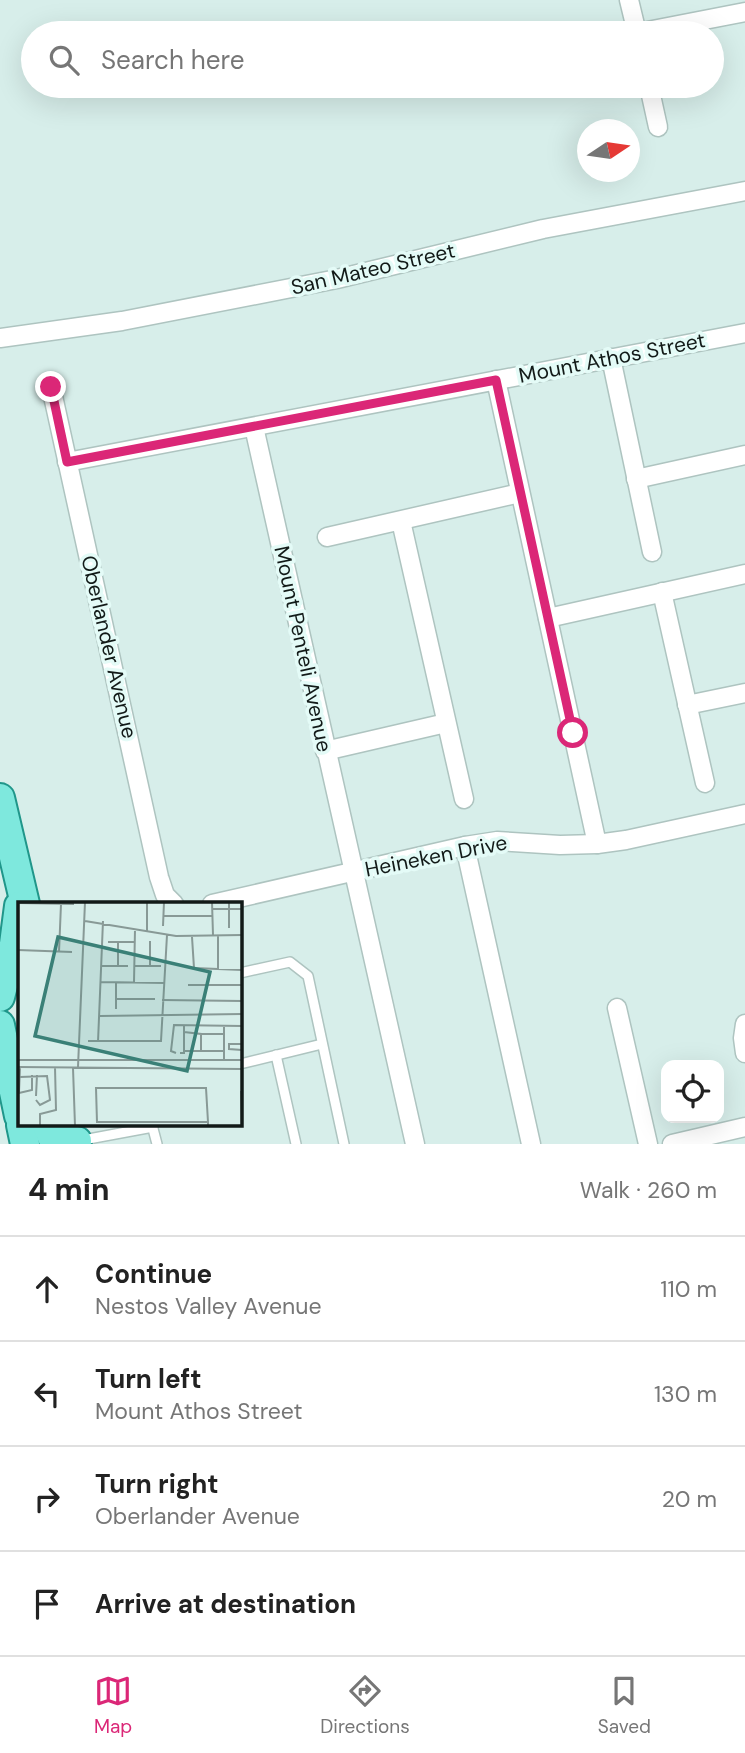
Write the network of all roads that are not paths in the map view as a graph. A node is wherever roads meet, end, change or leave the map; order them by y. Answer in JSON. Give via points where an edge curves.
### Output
{"nodes":[{"id":1,"x":629,"y":0,"type":"edge"},
{"id":2,"x":745,"y":12,"type":"edge"},
{"id":3,"x":634,"y":21,"type":"edge"},
{"id":4,"x":699,"y":21,"type":"edge"},
{"id":5,"x":652,"y":98,"type":"edge"},
{"id":6,"x":658,"y":127,"type":"dead end"},
{"id":7,"x":745,"y":191,"type":"edge"},
{"id":8,"x":745,"y":333,"type":"edge"},
{"id":9,"x":0,"y":338,"type":"edge"},
{"id":10,"x":611,"y":358,"type":"junction"},
{"id":11,"x":496,"y":380,"type":"junction"},
{"id":12,"x":51,"y":387,"type":"dead end"},
{"id":13,"x":254,"y":427,"type":"junction"},
{"id":14,"x":745,"y":455,"type":"edge"},
{"id":15,"x":67,"y":462,"type":"junction"},
{"id":16,"x":636,"y":479,"type":"junction"},
{"id":17,"x":520,"y":493,"type":"junction"},
{"id":18,"x":401,"y":521,"type":"junction"},
{"id":19,"x":327,"y":537,"type":"dead end"},
{"id":20,"x":652,"y":552,"type":"dead end"},
{"id":21,"x":745,"y":574,"type":"edge"},
{"id":22,"x":662,"y":593,"type":"junction"},
{"id":23,"x":548,"y":618,"type":"junction"},
{"id":24,"x":745,"y":693,"type":"edge"},
{"id":25,"x":687,"y":705,"type":"junction"},
{"id":26,"x":446,"y":723,"type":"junction"},
{"id":27,"x":325,"y":751,"type":"junction"},
{"id":28,"x":705,"y":783,"type":"dead end"},
{"id":29,"x":0,"y":798,"type":"edge"},
{"id":30,"x":464,"y":799,"type":"dead end"},
{"id":31,"x":745,"y":814,"type":"edge"},
{"id":32,"x":597,"y":844,"type":"junction"},
{"id":33,"x":465,"y":846,"type":"junction"},
{"id":34,"x":354,"y":872,"type":"junction"},
{"id":35,"x":21,"y":900,"type":"edge"},
{"id":36,"x":172,"y":902,"type":"edge"},
{"id":37,"x":221,"y":902,"type":"edge"},
{"id":38,"x":18,"y":919,"type":"edge"},
{"id":39,"x":242,"y":973,"type":"edge"},
{"id":40,"x":0,"y":997,"type":"edge"},
{"id":41,"x":617,"y":1008,"type":"dead end"},
{"id":42,"x":0,"y":1011,"type":"edge"},
{"id":43,"x":18,"y":1020,"type":"edge"},
{"id":44,"x":745,"y":1024,"type":"edge"},
{"id":45,"x":0,"y":1025,"type":"edge"},
{"id":46,"x":322,"y":1044,"type":"junction"},
{"id":47,"x":745,"y":1053,"type":"edge"},
{"id":48,"x":276,"y":1055,"type":"junction"},
{"id":49,"x":242,"y":1064,"type":"edge"},
{"id":50,"x":18,"y":1111,"type":"edge"},
{"id":51,"x":21,"y":1126,"type":"edge"},
{"id":52,"x":47,"y":1126,"type":"edge"},
{"id":53,"x":152,"y":1126,"type":"edge"},
{"id":54,"x":745,"y":1127,"type":"edge"},
{"id":55,"x":76,"y":1137,"type":"edge"},
{"id":56,"x":25,"y":1144,"type":"edge"},
{"id":57,"x":156,"y":1144,"type":"edge"},
{"id":58,"x":296,"y":1144,"type":"edge"},
{"id":59,"x":344,"y":1144,"type":"edge"},
{"id":60,"x":415,"y":1144,"type":"edge"},
{"id":61,"x":531,"y":1144,"type":"edge"},
{"id":62,"x":648,"y":1144,"type":"edge"},
{"id":63,"x":673,"y":1144,"type":"edge"}],
"edges":[{"from":1,"to":3,"type":"street"},
{"from":2,"to":4,"type":"street"},
{"from":5,"to":6,"type":"street"},
{"from":7,"to":9,"type":"street","name":"San Mateo Street","via":[[543,229],[257,295]]},
{"from":8,"to":10,"type":"street","name":"Mount Athos Street"},
{"from":10,"to":11,"type":"street","name":"Mount Athos Street"},
{"from":10,"to":16,"type":"street"},
{"from":11,"to":13,"type":"street","name":"Mount Athos Street"},
{"from":11,"to":17,"type":"street"},
{"from":12,"to":15,"type":"street","name":"Oberlander Avenue"},
{"from":13,"to":15,"type":"street","name":"Mount Athos Street"},
{"from":13,"to":27,"type":"street","name":"Mount Penteli Avenue"},
{"from":14,"to":16,"type":"street"},
{"from":15,"to":36,"type":"street","name":"Oberlander Avenue","via":[[159,877]]},
{"from":16,"to":20,"type":"street"},
{"from":17,"to":18,"type":"street"},
{"from":17,"to":23,"type":"street"},
{"from":18,"to":19,"type":"street"},
{"from":18,"to":26,"type":"street"},
{"from":21,"to":22,"type":"street"},
{"from":22,"to":23,"type":"street"},
{"from":22,"to":25,"type":"street"},
{"from":23,"to":32,"type":"street"},
{"from":24,"to":25,"type":"street"},
{"from":25,"to":28,"type":"street"},
{"from":26,"to":27,"type":"street"},
{"from":26,"to":30,"type":"street"},
{"from":27,"to":34,"type":"street","name":"Mount Penteli Avenue"},
{"from":29,"to":35,"type":"main road"},
{"from":31,"to":32,"type":"street","name":"Heineken Drive"},
{"from":32,"to":33,"type":"street","name":"Heineken Drive","via":[[497,841]]},
{"from":33,"to":34,"type":"street","name":"Heineken Drive"},
{"from":33,"to":61,"type":"street"},
{"from":34,"to":37,"type":"street","name":"Heineken Drive"},
{"from":34,"to":60,"type":"street","name":"Mount Penteli Avenue"},
{"from":38,"to":40,"type":"main road"},
{"from":39,"to":46,"type":"lane","via":[[290,962],[308,976]]},
{"from":41,"to":62,"type":"street"},
{"from":42,"to":43,"type":"main road"},
{"from":44,"to":47,"type":"street"},
{"from":45,"to":50,"type":"main road"},
{"from":46,"to":48,"type":"lane"},
{"from":46,"to":59,"type":"lane"},
{"from":48,"to":49,"type":"lane"},
{"from":48,"to":58,"type":"lane"},
{"from":51,"to":56,"type":"main road"},
{"from":52,"to":55,"type":"main road","via":[[52,1136]]},
{"from":53,"to":55,"type":"lane"},
{"from":53,"to":57,"type":"lane"},
{"from":54,"to":63,"type":"street"}]}
